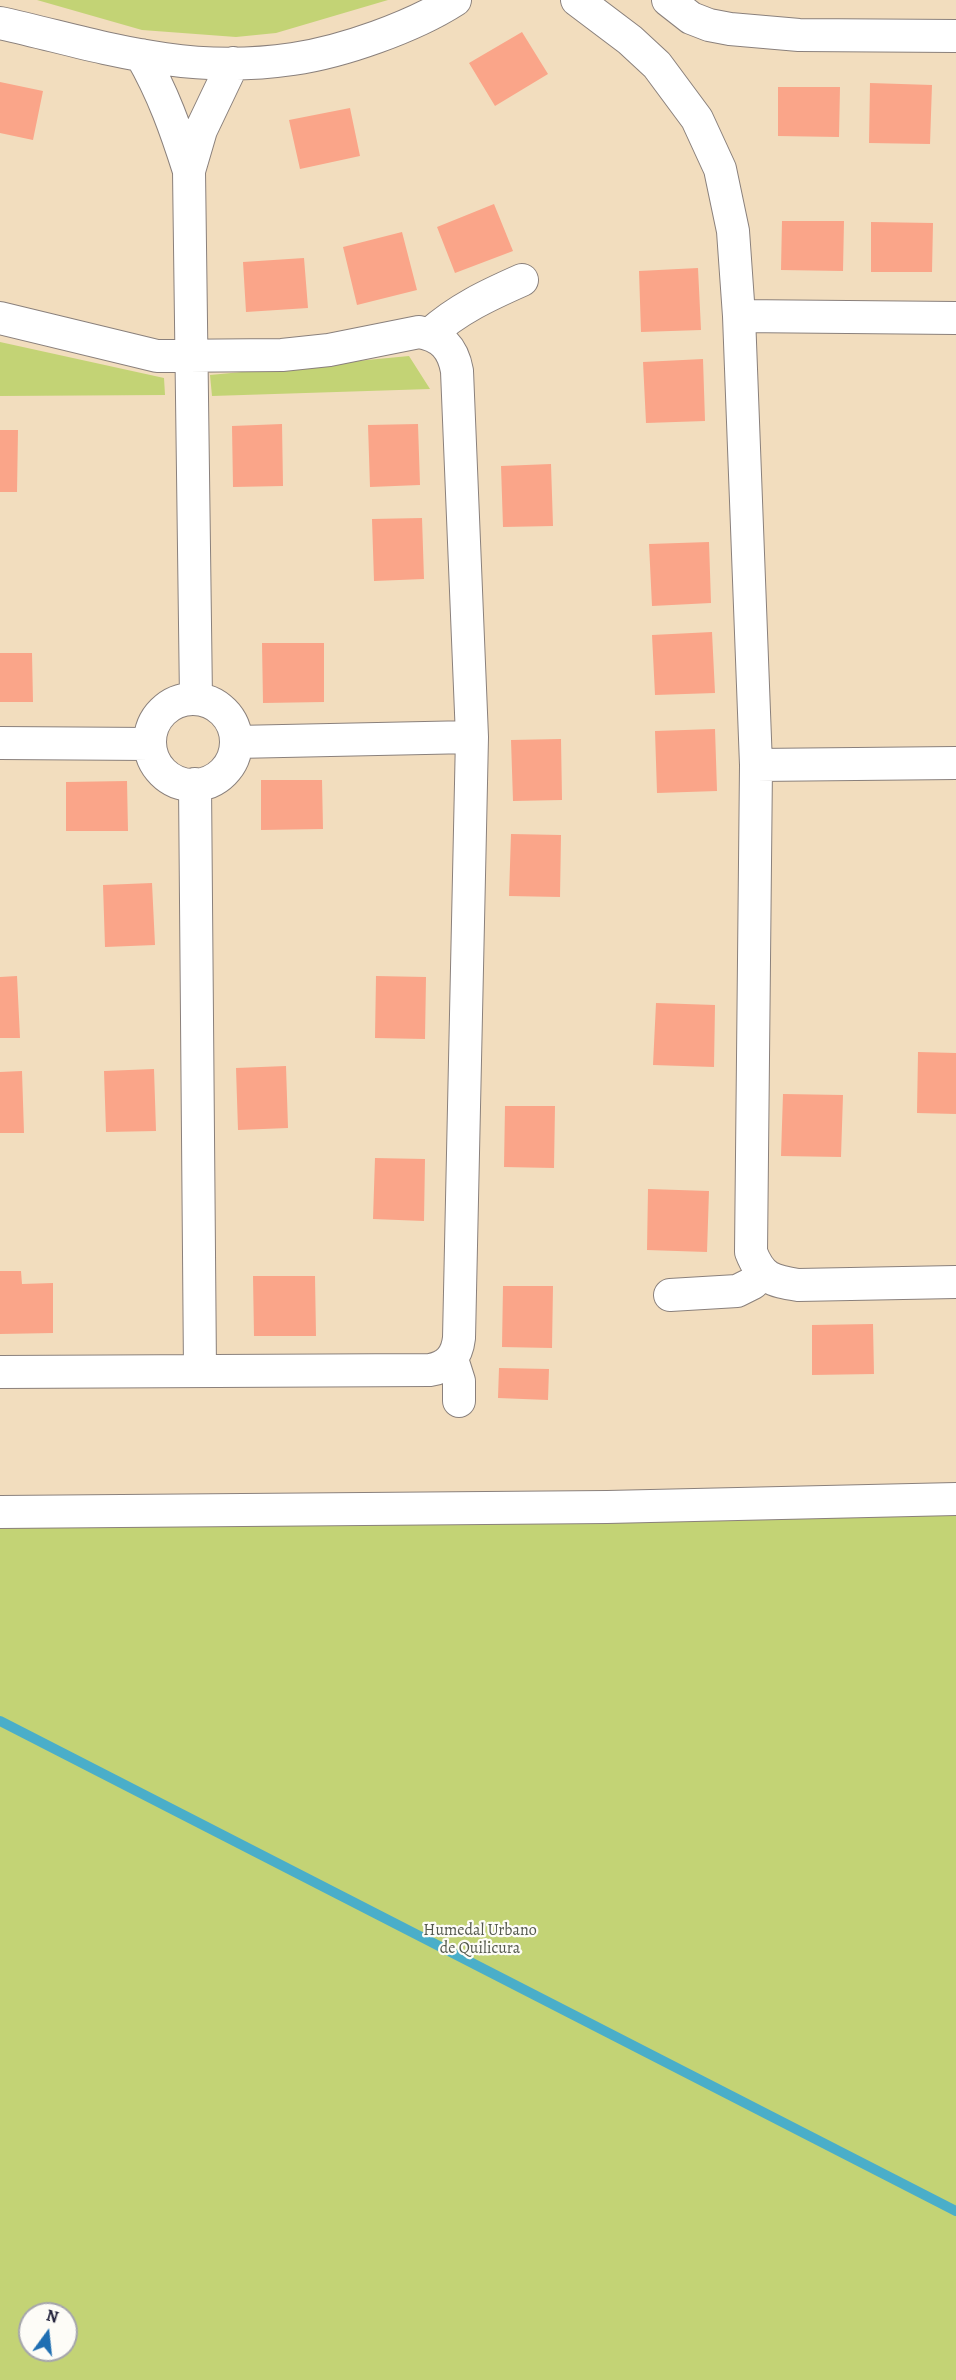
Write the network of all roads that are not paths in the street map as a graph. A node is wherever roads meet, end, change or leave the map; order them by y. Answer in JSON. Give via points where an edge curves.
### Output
{"nodes":[{"id":1,"x":455,"y":0,"type":"edge"},
{"id":2,"x":577,"y":0,"type":"edge"},
{"id":3,"x":668,"y":0,"type":"edge"},
{"id":4,"x":0,"y":23,"type":"edge"},
{"id":5,"x":956,"y":36,"type":"edge"},
{"id":6,"x":141,"y":55,"type":"junction"},
{"id":7,"x":233,"y":63,"type":"junction"},
{"id":8,"x":189,"y":171,"type":"junction"},
{"id":9,"x":522,"y":280,"type":"dead end"},
{"id":10,"x":739,"y":316,"type":"junction"},
{"id":11,"x":0,"y":318,"type":"edge"},
{"id":12,"x":956,"y":318,"type":"edge"},
{"id":13,"x":430,"y":334,"type":"junction"},
{"id":14,"x":192,"y":357,"type":"junction"},
{"id":15,"x":196,"y":699,"type":"junction"},
{"id":16,"x":472,"y":737,"type":"junction"},
{"id":17,"x":236,"y":741,"type":"junction"},
{"id":18,"x":0,"y":743,"type":"edge"},
{"id":19,"x":150,"y":744,"type":"junction"},
{"id":20,"x":956,"y":763,"type":"edge"},
{"id":21,"x":756,"y":765,"type":"junction"},
{"id":22,"x":195,"y":784,"type":"junction"},
{"id":23,"x":762,"y":1273,"type":"junction"},
{"id":24,"x":956,"y":1282,"type":"edge"},
{"id":25,"x":670,"y":1296,"type":"dead end"},
{"id":26,"x":452,"y":1359,"type":"junction"},
{"id":27,"x":200,"y":1371,"type":"junction"},
{"id":28,"x":0,"y":1372,"type":"edge"},
{"id":29,"x":459,"y":1401,"type":"dead end"},
{"id":30,"x":956,"y":1500,"type":"edge"},
{"id":31,"x":0,"y":1512,"type":"edge"}],
"edges":[{"from":1,"to":7,"type":"street","via":[[412,22],[337,49],[293,59]]},
{"from":2,"to":10,"type":"street","via":[[630,39],[657,65],[697,119],[720,169],[727,195],[734,231]]},
{"from":3,"to":5,"type":"street","via":[[691,18],[730,29]]},
{"from":4,"to":6,"type":"street"},
{"from":6,"to":7,"type":"street"},
{"from":6,"to":8,"type":"street","via":[[174,123]]},
{"from":7,"to":8,"type":"street","via":[[201,130]]},
{"from":8,"to":14,"type":"street"},
{"from":9,"to":13,"type":"street","via":[[466,306]]},
{"from":10,"to":12,"type":"street"},
{"from":10,"to":21,"type":"street"},
{"from":11,"to":14,"type":"street","via":[[138,353]]},
{"from":13,"to":14,"type":"street","via":[[407,334],[282,355]]},
{"from":13,"to":16,"type":"street","via":[[450,348],[457,370]]},
{"from":14,"to":15,"type":"street"},
{"from":15,"to":17,"type":"street","via":[[209,702],[228,717]]},
{"from":15,"to":19,"type":"street","via":[[173,704],[163,711],[151,731]]},
{"from":16,"to":17,"type":"street"},
{"from":16,"to":26,"type":"street","via":[[459,1338]]},
{"from":17,"to":22,"type":"street","via":[[235,752],[224,771],[206,783]]},
{"from":18,"to":19,"type":"street"},
{"from":19,"to":22,"type":"street","via":[[156,765],[164,773],[184,784]]},
{"from":20,"to":21,"type":"street"},
{"from":21,"to":23,"type":"street","via":[[750,1240],[751,1252]]},
{"from":22,"to":27,"type":"street"},
{"from":23,"to":24,"type":"street","via":[[798,1285]]},
{"from":23,"to":25,"type":"street","via":[[737,1291]]},
{"from":26,"to":27,"type":"street","via":[[430,1371]]},
{"from":26,"to":29,"type":"street","via":[[459,1381]]},
{"from":27,"to":28,"type":"street"},
{"from":30,"to":31,"type":"street"}]}
